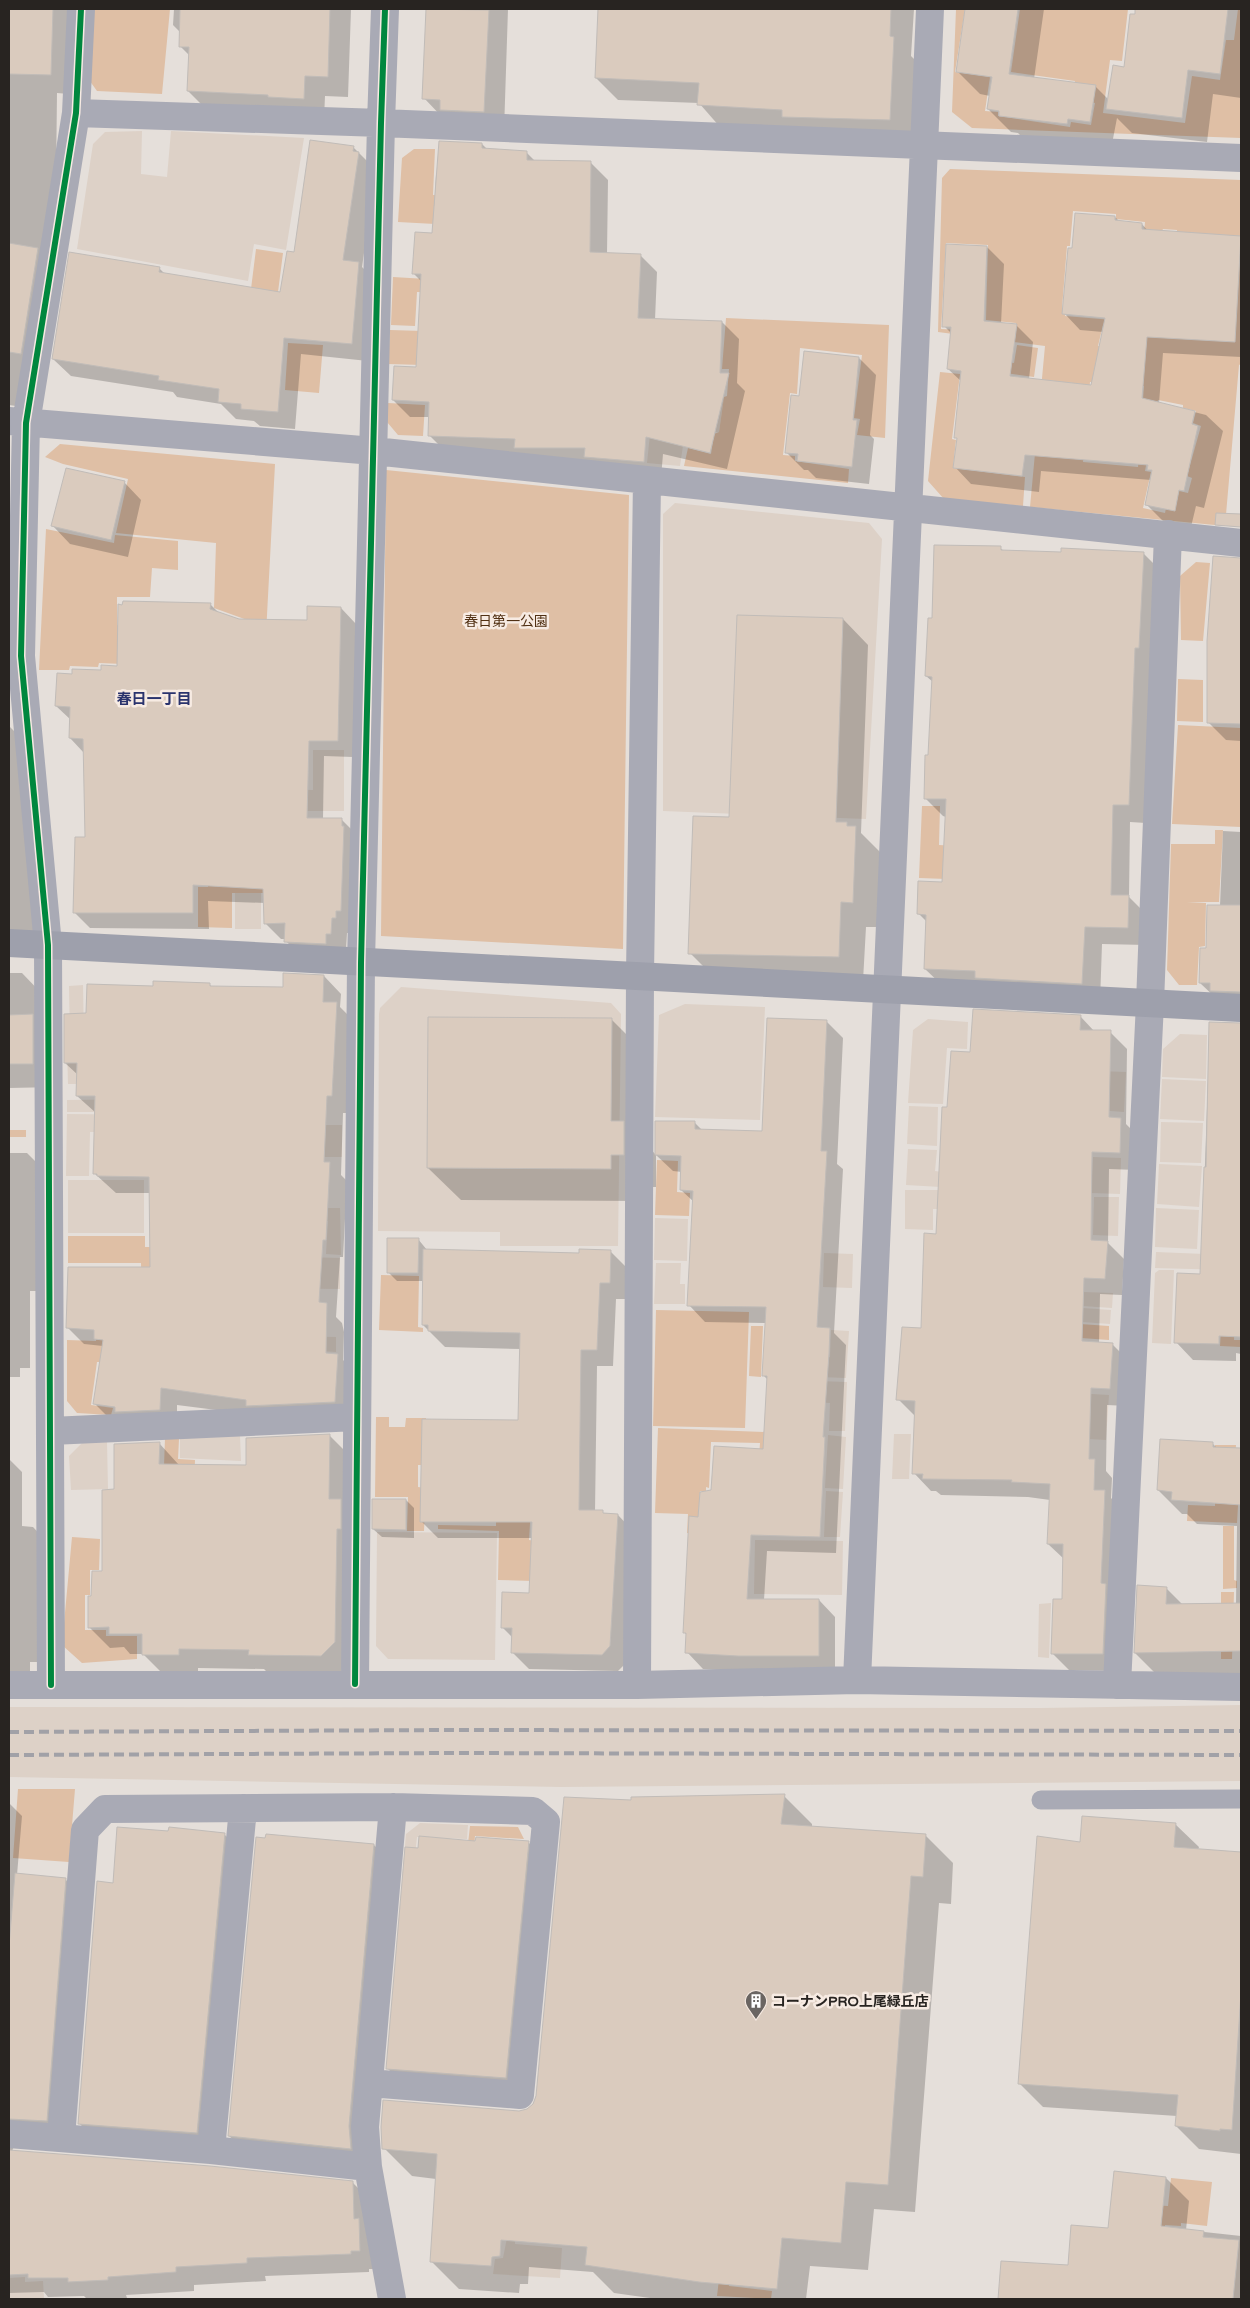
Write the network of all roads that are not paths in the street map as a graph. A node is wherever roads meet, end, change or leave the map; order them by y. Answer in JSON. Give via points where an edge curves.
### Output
{"nodes":[{"id":1,"x":80,"y":9,"type":"edge"},
{"id":2,"x":385,"y":9,"type":"edge"},
{"id":3,"x":930,"y":9,"type":"edge"},
{"id":4,"x":76,"y":113,"type":"junction"},
{"id":5,"x":381,"y":123,"type":"junction"},
{"id":6,"x":924,"y":145,"type":"junction"},
{"id":7,"x":1241,"y":158,"type":"edge"},
{"id":8,"x":17,"y":422,"type":"edge"},
{"id":9,"x":374,"y":451,"type":"junction"},
{"id":10,"x":647,"y":480,"type":"junction"},
{"id":11,"x":908,"y":509,"type":"junction"},
{"id":12,"x":1168,"y":534,"type":"junction"},
{"id":13,"x":1241,"y":543,"type":"edge"},
{"id":14,"x":9,"y":943,"type":"edge"},
{"id":15,"x":48,"y":945,"type":"junction"},
{"id":16,"x":361,"y":963,"type":"junction"},
{"id":17,"x":640,"y":975,"type":"junction"},
{"id":18,"x":886,"y":990,"type":"junction"},
{"id":19,"x":1150,"y":1003,"type":"junction"},
{"id":20,"x":1241,"y":1008,"type":"edge"},
{"id":21,"x":357,"y":1417,"type":"junction"},
{"id":22,"x":51,"y":1431,"type":"junction"},
{"id":23,"x":857,"y":1680,"type":"junction"},
{"id":24,"x":356,"y":1684,"type":"junction"},
{"id":25,"x":9,"y":1685,"type":"edge"},
{"id":26,"x":51,"y":1685,"type":"junction"},
{"id":27,"x":637,"y":1685,"type":"junction"},
{"id":28,"x":1117,"y":1685,"type":"junction"},
{"id":29,"x":1241,"y":1687,"type":"edge"},
{"id":30,"x":1241,"y":1799,"type":"edge"},
{"id":31,"x":1041,"y":1800,"type":"dead end"},
{"id":32,"x":243,"y":1808,"type":"junction"},
{"id":33,"x":393,"y":1808,"type":"junction"},
{"id":34,"x":369,"y":2083,"type":"junction"},
{"id":35,"x":9,"y":2134,"type":"edge"},
{"id":36,"x":62,"y":2138,"type":"junction"},
{"id":37,"x":211,"y":2150,"type":"junction"},
{"id":38,"x":368,"y":2167,"type":"junction"},
{"id":39,"x":392,"y":2299,"type":"edge"}],
"edges":[{"from":1,"to":4,"type":"street"},
{"from":2,"to":5,"type":"street"},
{"from":3,"to":6,"type":"street"},
{"from":4,"to":5,"type":"street"},
{"from":4,"to":8,"type":"street"},
{"from":5,"to":6,"type":"street"},
{"from":5,"to":9,"type":"street"},
{"from":6,"to":7,"type":"street"},
{"from":6,"to":11,"type":"street"},
{"from":8,"to":9,"type":"street"},
{"from":8,"to":15,"type":"street","via":[[21,656]]},
{"from":9,"to":10,"type":"street"},
{"from":9,"to":16,"type":"street"},
{"from":10,"to":11,"type":"street"},
{"from":10,"to":17,"type":"street"},
{"from":11,"to":12,"type":"street"},
{"from":11,"to":18,"type":"street"},
{"from":12,"to":13,"type":"street"},
{"from":12,"to":19,"type":"street"},
{"from":14,"to":15,"type":"street"},
{"from":15,"to":16,"type":"street"},
{"from":15,"to":22,"type":"street"},
{"from":16,"to":17,"type":"street"},
{"from":16,"to":21,"type":"street"},
{"from":17,"to":18,"type":"street"},
{"from":17,"to":27,"type":"street"},
{"from":18,"to":19,"type":"street"},
{"from":18,"to":23,"type":"street"},
{"from":19,"to":20,"type":"street"},
{"from":19,"to":28,"type":"street"},
{"from":21,"to":22,"type":"street"},
{"from":21,"to":24,"type":"street"},
{"from":22,"to":26,"type":"street"},
{"from":23,"to":27,"type":"street"},
{"from":23,"to":28,"type":"street"},
{"from":24,"to":26,"type":"street"},
{"from":24,"to":27,"type":"street"},
{"from":25,"to":26,"type":"street"},
{"from":28,"to":29,"type":"street"},
{"from":30,"to":31,"type":"lane"},
{"from":32,"to":33,"type":"street"},
{"from":32,"to":36,"type":"street","via":[[105,1809],[85,1830]]},
{"from":32,"to":37,"type":"street"},
{"from":33,"to":34,"type":"street"},
{"from":33,"to":34,"type":"street","via":[[533,1811],[546,1822],[520,2095]]},
{"from":34,"to":38,"type":"street","via":[[365,2127]]},
{"from":35,"to":36,"type":"street"},
{"from":36,"to":37,"type":"street"},
{"from":37,"to":38,"type":"street"},
{"from":38,"to":39,"type":"street"}]}
